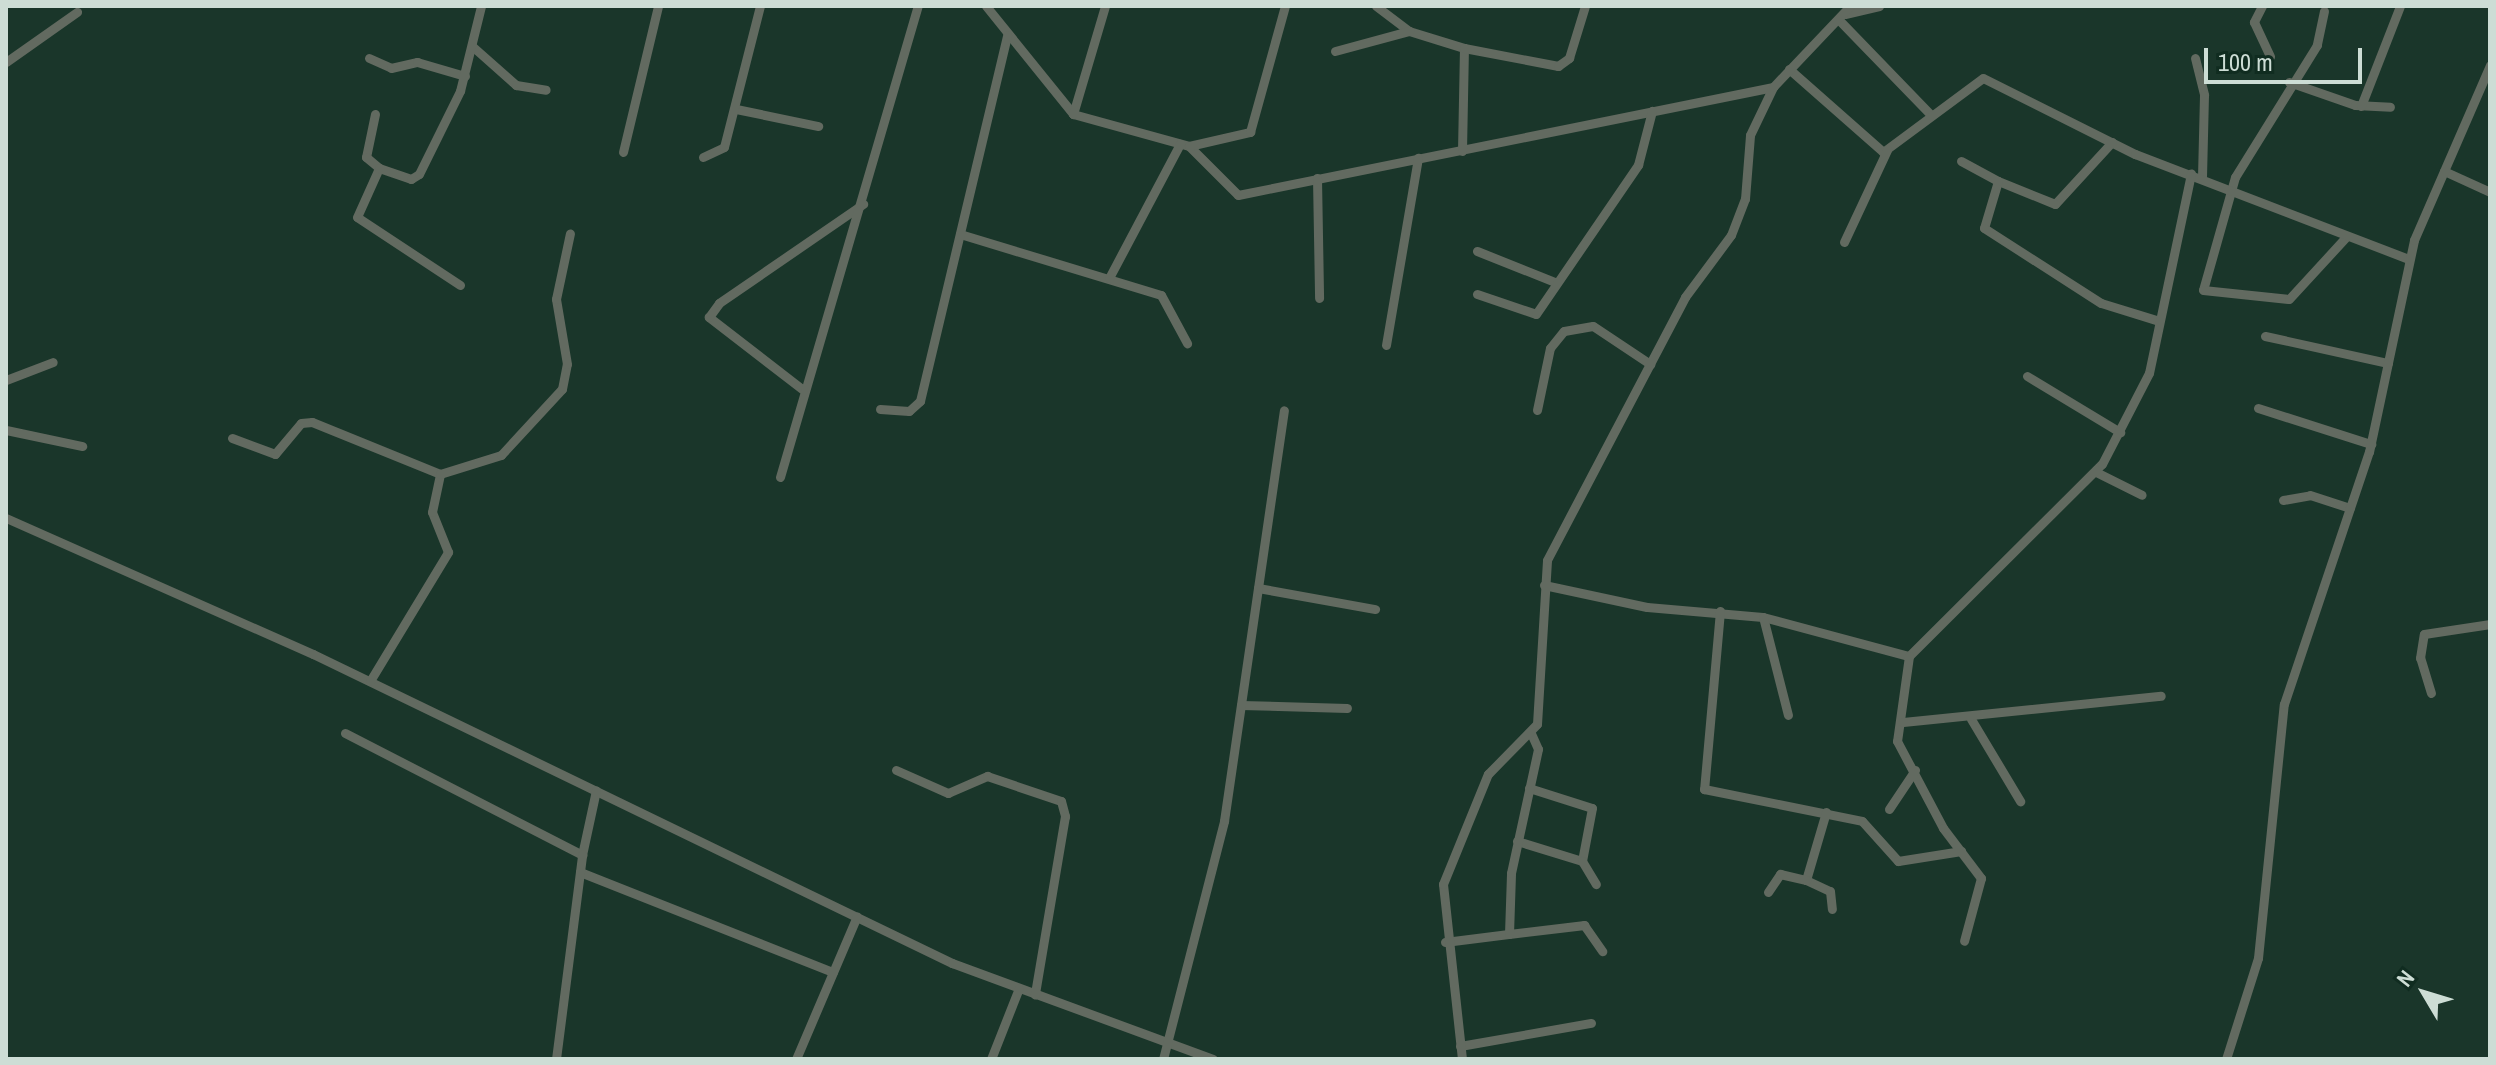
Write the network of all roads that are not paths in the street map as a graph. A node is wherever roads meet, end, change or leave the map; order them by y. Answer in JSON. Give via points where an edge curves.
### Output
{"nodes":[{"id":1,"x":481,"y":6,"type":"edge"},
{"id":2,"x":658,"y":6,"type":"edge"},
{"id":3,"x":760,"y":6,"type":"edge"},
{"id":4,"x":918,"y":6,"type":"edge"},
{"id":5,"x":986,"y":6,"type":"edge"},
{"id":6,"x":1105,"y":6,"type":"edge"},
{"id":7,"x":1285,"y":6,"type":"edge"},
{"id":8,"x":1376,"y":6,"type":"edge"},
{"id":9,"x":1585,"y":6,"type":"edge"},
{"id":10,"x":1879,"y":6,"type":"edge"},
{"id":11,"x":2262,"y":6,"type":"edge"},
{"id":12,"x":2400,"y":6,"type":"edge"},
{"id":13,"x":2324,"y":11,"type":"dead end"},
{"id":14,"x":77,"y":12,"type":"dead end"},
{"id":15,"x":1845,"y":13,"type":"edge"},
{"id":16,"x":1409,"y":31,"type":"junction"},
{"id":17,"x":1007,"y":35,"type":"junction"},
{"id":18,"x":472,"y":46,"type":"junction"},
{"id":19,"x":1464,"y":48,"type":"junction"},
{"id":20,"x":1335,"y":51,"type":"dead end"},
{"id":21,"x":2270,"y":56,"type":"dead end"},
{"id":22,"x":369,"y":58,"type":"dead end"},
{"id":23,"x":2195,"y":58,"type":"dead end"},
{"id":24,"x":6,"y":62,"type":"edge"},
{"id":25,"x":2490,"y":65,"type":"edge"},
{"id":26,"x":1789,"y":69,"type":"junction"},
{"id":27,"x":465,"y":76,"type":"junction"},
{"id":28,"x":2289,"y":82,"type":"junction"},
{"id":29,"x":1773,"y":87,"type":"junction"},
{"id":30,"x":546,"y":90,"type":"dead end"},
{"id":31,"x":2361,"y":106,"type":"junction"},
{"id":32,"x":2390,"y":107,"type":"dead end"},
{"id":33,"x":736,"y":109,"type":"junction"},
{"id":34,"x":1652,"y":111,"type":"junction"},
{"id":35,"x":375,"y":114,"type":"dead end"},
{"id":36,"x":1073,"y":114,"type":"junction"},
{"id":37,"x":1931,"y":115,"type":"junction"},
{"id":38,"x":818,"y":126,"type":"dead end"},
{"id":39,"x":2112,"y":142,"type":"junction"},
{"id":40,"x":1184,"y":145,"type":"junction"},
{"id":41,"x":1887,"y":150,"type":"junction"},
{"id":42,"x":1462,"y":151,"type":"junction"},
{"id":43,"x":623,"y":152,"type":"dead end"},
{"id":44,"x":703,"y":157,"type":"dead end"},
{"id":45,"x":1418,"y":158,"type":"junction"},
{"id":46,"x":1961,"y":161,"type":"dead end"},
{"id":47,"x":379,"y":168,"type":"junction"},
{"id":48,"x":2444,"y":171,"type":"junction"},
{"id":49,"x":2197,"y":174,"type":"junction"},
{"id":50,"x":1317,"y":178,"type":"junction"},
{"id":51,"x":1998,"y":181,"type":"junction"},
{"id":52,"x":2232,"y":187,"type":"junction"},
{"id":53,"x":2490,"y":192,"type":"edge"},
{"id":54,"x":864,"y":203,"type":"junction"},
{"id":55,"x":570,"y":233,"type":"dead end"},
{"id":56,"x":960,"y":234,"type":"junction"},
{"id":57,"x":2346,"y":237,"type":"junction"},
{"id":58,"x":1844,"y":242,"type":"dead end"},
{"id":59,"x":1477,"y":251,"type":"dead end"},
{"id":60,"x":2409,"y":259,"type":"junction"},
{"id":61,"x":1109,"y":278,"type":"junction"},
{"id":62,"x":1555,"y":282,"type":"junction"},
{"id":63,"x":460,"y":285,"type":"dead end"},
{"id":64,"x":1477,"y":294,"type":"dead end"},
{"id":65,"x":1319,"y":298,"type":"dead end"},
{"id":66,"x":2156,"y":320,"type":"junction"},
{"id":67,"x":2265,"y":336,"type":"dead end"},
{"id":68,"x":1187,"y":343,"type":"dead end"},
{"id":69,"x":1386,"y":345,"type":"dead end"},
{"id":70,"x":53,"y":362,"type":"dead end"},
{"id":71,"x":2388,"y":363,"type":"junction"},
{"id":72,"x":1650,"y":364,"type":"junction"},
{"id":73,"x":2027,"y":376,"type":"dead end"},
{"id":74,"x":6,"y":380,"type":"edge"},
{"id":75,"x":802,"y":389,"type":"junction"},
{"id":76,"x":2258,"y":408,"type":"dead end"},
{"id":77,"x":880,"y":409,"type":"dead end"},
{"id":78,"x":1284,"y":410,"type":"dead end"},
{"id":79,"x":1537,"y":410,"type":"dead end"},
{"id":80,"x":6,"y":430,"type":"edge"},
{"id":81,"x":2120,"y":432,"type":"junction"},
{"id":82,"x":232,"y":438,"type":"dead end"},
{"id":83,"x":2371,"y":444,"type":"junction"},
{"id":84,"x":82,"y":446,"type":"dead end"},
{"id":85,"x":2096,"y":472,"type":"junction"},
{"id":86,"x":440,"y":474,"type":"junction"},
{"id":87,"x":780,"y":477,"type":"dead end"},
{"id":88,"x":2142,"y":495,"type":"dead end"},
{"id":89,"x":2283,"y":500,"type":"dead end"},
{"id":90,"x":2350,"y":508,"type":"junction"},
{"id":91,"x":6,"y":518,"type":"edge"},
{"id":92,"x":1544,"y":585,"type":"junction"},
{"id":93,"x":1258,"y":588,"type":"junction"},
{"id":94,"x":1375,"y":609,"type":"dead end"},
{"id":95,"x":1720,"y":611,"type":"junction"},
{"id":96,"x":1763,"y":617,"type":"junction"},
{"id":97,"x":2490,"y":624,"type":"edge"},
{"id":98,"x":1909,"y":656,"type":"junction"},
{"id":99,"x":370,"y":681,"type":"junction"},
{"id":100,"x":2431,"y":693,"type":"dead end"},
{"id":101,"x":2161,"y":696,"type":"dead end"},
{"id":102,"x":1241,"y":705,"type":"junction"},
{"id":103,"x":1347,"y":708,"type":"dead end"},
{"id":104,"x":1788,"y":715,"type":"dead end"},
{"id":105,"x":1971,"y":719,"type":"junction"},
{"id":106,"x":1903,"y":722,"type":"junction"},
{"id":107,"x":345,"y":733,"type":"dead end"},
{"id":108,"x":1531,"y":733,"type":"junction"},
{"id":109,"x":896,"y":770,"type":"dead end"},
{"id":110,"x":1915,"y":770,"type":"junction"},
{"id":111,"x":1529,"y":788,"type":"junction"},
{"id":112,"x":596,"y":790,"type":"junction"},
{"id":113,"x":2020,"y":801,"type":"dead end"},
{"id":114,"x":1889,"y":809,"type":"dead end"},
{"id":115,"x":1826,"y":812,"type":"junction"},
{"id":116,"x":1517,"y":841,"type":"junction"},
{"id":117,"x":1961,"y":851,"type":"junction"},
{"id":118,"x":582,"y":855,"type":"junction"},
{"id":119,"x":1582,"y":861,"type":"junction"},
{"id":120,"x":580,"y":872,"type":"junction"},
{"id":121,"x":1806,"y":880,"type":"junction"},
{"id":122,"x":1596,"y":884,"type":"dead end"},
{"id":123,"x":1768,"y":892,"type":"dead end"},
{"id":124,"x":1832,"y":909,"type":"dead end"},
{"id":125,"x":857,"y":916,"type":"junction"},
{"id":126,"x":1509,"y":934,"type":"junction"},
{"id":127,"x":1964,"y":941,"type":"dead end"},
{"id":128,"x":1445,"y":942,"type":"junction"},
{"id":129,"x":1602,"y":951,"type":"dead end"},
{"id":130,"x":833,"y":972,"type":"junction"},
{"id":131,"x":1019,"y":988,"type":"junction"},
{"id":132,"x":1035,"y":994,"type":"junction"},
{"id":133,"x":1591,"y":1023,"type":"dead end"},
{"id":134,"x":1167,"y":1043,"type":"junction"},
{"id":135,"x":1460,"y":1046,"type":"junction"},
{"id":136,"x":556,"y":1059,"type":"edge"},
{"id":137,"x":796,"y":1059,"type":"edge"},
{"id":138,"x":991,"y":1059,"type":"edge"},
{"id":139,"x":1163,"y":1059,"type":"edge"},
{"id":140,"x":1213,"y":1059,"type":"edge"},
{"id":141,"x":1462,"y":1059,"type":"edge"},
{"id":142,"x":2226,"y":1059,"type":"edge"}],
"edges":[{"from":1,"to":18,"type":"street"},
{"from":2,"to":43,"type":"street"},
{"from":3,"to":33,"type":"street"},
{"from":4,"to":54,"type":"street"},
{"from":5,"to":17,"type":"street"},
{"from":6,"to":36,"type":"street"},
{"from":7,"to":40,"type":"street","via":[[1250,132]]},
{"from":8,"to":16,"type":"street"},
{"from":9,"to":19,"type":"street","via":[[1569,58],[1558,66]]},
{"from":10,"to":15,"type":"street"},
{"from":11,"to":21,"type":"street","via":[[2254,22]]},
{"from":12,"to":31,"type":"street"},
{"from":13,"to":28,"type":"street","via":[[2317,45]]},
{"from":14,"to":24,"type":"street"},
{"from":15,"to":26,"type":"street"},
{"from":15,"to":37,"type":"street"},
{"from":16,"to":19,"type":"street"},
{"from":16,"to":20,"type":"street"},
{"from":17,"to":36,"type":"street"},
{"from":17,"to":56,"type":"street"},
{"from":18,"to":27,"type":"street"},
{"from":18,"to":30,"type":"street","via":[[516,85]]},
{"from":19,"to":42,"type":"street"},
{"from":22,"to":27,"type":"street","via":[[391,68],[417,62]]},
{"from":23,"to":49,"type":"street","via":[[2204,95]]},
{"from":25,"to":48,"type":"street"},
{"from":26,"to":29,"type":"street"},
{"from":26,"to":41,"type":"street"},
{"from":27,"to":47,"type":"street","via":[[415,177]]},
{"from":28,"to":31,"type":"street"},
{"from":28,"to":52,"type":"street"},
{"from":29,"to":34,"type":"street"},
{"from":29,"to":72,"type":"street","via":[[1750,135],[1740,217]]},
{"from":31,"to":32,"type":"street"},
{"from":33,"to":38,"type":"street"},
{"from":33,"to":44,"type":"street","via":[[721,152]]},
{"from":34,"to":42,"type":"street"},
{"from":34,"to":62,"type":"street","via":[[1638,165]]},
{"from":35,"to":47,"type":"street","via":[[366,157]]},
{"from":36,"to":40,"type":"street"},
{"from":37,"to":39,"type":"street","via":[[1983,78]]},
{"from":37,"to":41,"type":"street"},
{"from":39,"to":49,"type":"street"},
{"from":39,"to":51,"type":"street","via":[[2055,204]]},
{"from":40,"to":50,"type":"street","via":[[1238,195]]},
{"from":40,"to":61,"type":"street"},
{"from":41,"to":58,"type":"street"},
{"from":42,"to":45,"type":"street"},
{"from":45,"to":50,"type":"street"},
{"from":45,"to":69,"type":"street"},
{"from":46,"to":51,"type":"street"},
{"from":47,"to":63,"type":"street","via":[[358,221]]},
{"from":48,"to":53,"type":"street"},
{"from":48,"to":60,"type":"street"},
{"from":49,"to":52,"type":"street"},
{"from":49,"to":66,"type":"street"},
{"from":50,"to":65,"type":"street"},
{"from":51,"to":66,"type":"street","via":[[1984,221],[1988,236],[2101,303]]},
{"from":52,"to":57,"type":"street"},
{"from":52,"to":57,"type":"street","via":[[2202,281],[2207,293],[2289,299]]},
{"from":54,"to":75,"type":"street"},
{"from":54,"to":75,"type":"street","via":[[709,317]]},
{"from":55,"to":86,"type":"street","via":[[556,299],[567,364],[562,389],[501,455]]},
{"from":56,"to":61,"type":"street"},
{"from":56,"to":77,"type":"street","via":[[920,401],[909,411]]},
{"from":57,"to":60,"type":"street"},
{"from":59,"to":62,"type":"street"},
{"from":60,"to":71,"type":"street"},
{"from":61,"to":68,"type":"street","via":[[1170,301]]},
{"from":62,"to":64,"type":"street","via":[[1532,315]]},
{"from":66,"to":81,"type":"street","via":[[2149,373]]},
{"from":67,"to":71,"type":"street"},
{"from":70,"to":74,"type":"street"},
{"from":71,"to":83,"type":"street"},
{"from":72,"to":79,"type":"street","via":[[1593,326],[1564,331],[1550,348]]},
{"from":72,"to":92,"type":"street","via":[[1553,545]]},
{"from":73,"to":81,"type":"street"},
{"from":75,"to":87,"type":"street"},
{"from":76,"to":83,"type":"street"},
{"from":78,"to":93,"type":"street"},
{"from":80,"to":84,"type":"street"},
{"from":81,"to":85,"type":"street"},
{"from":82,"to":86,"type":"street","via":[[275,454],[301,423],[312,422]]},
{"from":83,"to":90,"type":"street"},
{"from":85,"to":88,"type":"street"},
{"from":85,"to":98,"type":"street"},
{"from":86,"to":99,"type":"street","via":[[432,512],[448,552]]},
{"from":89,"to":90,"type":"street","via":[[2310,495]]},
{"from":90,"to":142,"type":"street","via":[[2284,704],[2258,958]]},
{"from":91,"to":99,"type":"street"},
{"from":92,"to":95,"type":"street","via":[[1647,607]]},
{"from":92,"to":108,"type":"street"},
{"from":93,"to":94,"type":"street"},
{"from":93,"to":102,"type":"street"},
{"from":95,"to":96,"type":"street"},
{"from":95,"to":115,"type":"street","via":[[1704,789]]},
{"from":96,"to":98,"type":"street"},
{"from":96,"to":104,"type":"street"},
{"from":97,"to":100,"type":"street","via":[[2424,634],[2420,658]]},
{"from":98,"to":106,"type":"street"},
{"from":99,"to":112,"type":"street"},
{"from":101,"to":105,"type":"street"},
{"from":102,"to":103,"type":"street"},
{"from":102,"to":134,"type":"street","via":[[1224,821]]},
{"from":105,"to":106,"type":"street"},
{"from":105,"to":113,"type":"street"},
{"from":106,"to":110,"type":"street","via":[[1897,741]]},
{"from":107,"to":118,"type":"street"},
{"from":108,"to":111,"type":"street","via":[[1538,749]]},
{"from":108,"to":128,"type":"street","via":[[1488,774],[1460,836],[1443,884]]},
{"from":109,"to":132,"type":"street","via":[[954,794],[978,778],[998,777],[1061,801],[1065,816]]},
{"from":110,"to":114,"type":"street"},
{"from":110,"to":117,"type":"street"},
{"from":111,"to":116,"type":"street"},
{"from":111,"to":119,"type":"street","via":[[1592,808]]},
{"from":112,"to":118,"type":"street"},
{"from":112,"to":125,"type":"street"},
{"from":115,"to":117,"type":"street","via":[[1868,825],[1898,861]]},
{"from":115,"to":121,"type":"street"},
{"from":116,"to":119,"type":"street"},
{"from":116,"to":126,"type":"street"},
{"from":117,"to":127,"type":"street","via":[[1981,878]]},
{"from":118,"to":120,"type":"street"},
{"from":119,"to":122,"type":"street"},
{"from":120,"to":130,"type":"street"},
{"from":120,"to":136,"type":"street"},
{"from":121,"to":123,"type":"street","via":[[1776,875]]},
{"from":121,"to":124,"type":"street","via":[[1830,891]]},
{"from":125,"to":130,"type":"street"},
{"from":125,"to":131,"type":"street"},
{"from":126,"to":128,"type":"street"},
{"from":126,"to":129,"type":"street","via":[[1584,925]]},
{"from":128,"to":135,"type":"street"},
{"from":130,"to":137,"type":"street"},
{"from":131,"to":132,"type":"street"},
{"from":131,"to":138,"type":"street"},
{"from":132,"to":134,"type":"street"},
{"from":133,"to":135,"type":"street"},
{"from":134,"to":139,"type":"street"},
{"from":134,"to":140,"type":"street"},
{"from":135,"to":141,"type":"street"}]}
